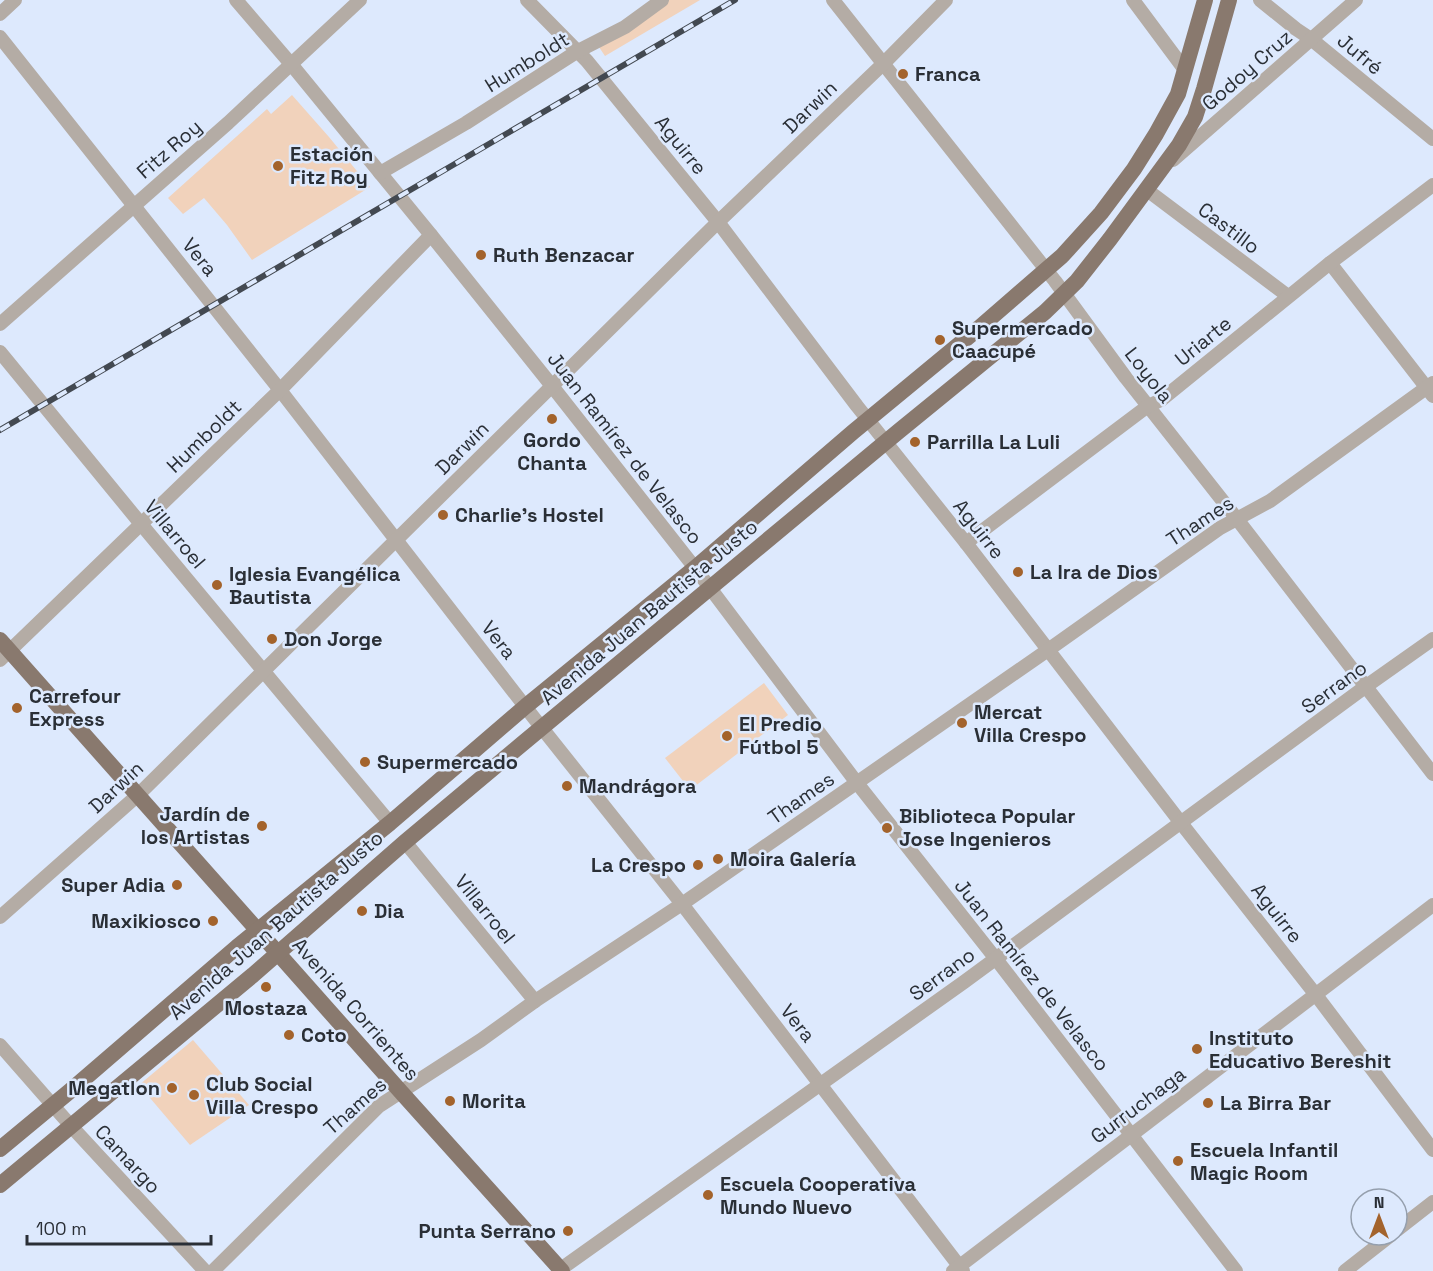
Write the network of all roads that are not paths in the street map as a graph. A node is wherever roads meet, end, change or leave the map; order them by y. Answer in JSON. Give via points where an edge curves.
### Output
{"nodes":[{"id":1,"x":15,"y":0,"type":"edge"},
{"id":2,"x":236,"y":0,"type":"edge"},
{"id":3,"x":360,"y":0,"type":"edge"},
{"id":4,"x":527,"y":0,"type":"edge"},
{"id":5,"x":662,"y":0,"type":"edge"},
{"id":6,"x":834,"y":0,"type":"edge"},
{"id":7,"x":946,"y":0,"type":"edge"},
{"id":8,"x":1133,"y":0,"type":"edge"},
{"id":9,"x":1205,"y":0,"type":"edge"},
{"id":10,"x":1229,"y":0,"type":"edge"},
{"id":11,"x":1260,"y":0,"type":"edge"},
{"id":12,"x":1356,"y":0,"type":"edge"},
{"id":13,"x":0,"y":14,"type":"edge"},
{"id":14,"x":0,"y":37,"type":"edge"},
{"id":15,"x":1311,"y":39,"type":"junction"},
{"id":16,"x":578,"y":51,"type":"junction"},
{"id":17,"x":884,"y":63,"type":"junction"},
{"id":18,"x":291,"y":64,"type":"junction"},
{"id":19,"x":1185,"y":70,"type":"junction"},
{"id":20,"x":1433,"y":140,"type":"edge"},
{"id":21,"x":1163,"y":170,"type":"junction"},
{"id":22,"x":380,"y":173,"type":"junction"},
{"id":23,"x":1433,"y":185,"type":"edge"},
{"id":24,"x":1147,"y":190,"type":"junction"},
{"id":25,"x":134,"y":206,"type":"junction"},
{"id":26,"x":718,"y":222,"type":"junction"},
{"id":27,"x":431,"y":235,"type":"junction"},
{"id":28,"x":1330,"y":263,"type":"junction"},
{"id":29,"x":1046,"y":271,"type":"junction"},
{"id":30,"x":1064,"y":294,"type":"junction"},
{"id":31,"x":1288,"y":296,"type":"junction"},
{"id":32,"x":0,"y":324,"type":"edge"},
{"id":33,"x":0,"y":352,"type":"edge"},
{"id":34,"x":552,"y":386,"type":"junction"},
{"id":35,"x":1431,"y":389,"type":"edge"},
{"id":36,"x":280,"y":390,"type":"junction"},
{"id":37,"x":1148,"y":406,"type":"junction"},
{"id":38,"x":868,"y":419,"type":"junction"},
{"id":39,"x":886,"y":442,"type":"junction"},
{"id":40,"x":1237,"y":519,"type":"junction"},
{"id":41,"x":141,"y":524,"type":"junction"},
{"id":42,"x":396,"y":540,"type":"junction"},
{"id":43,"x":966,"y":543,"type":"junction"},
{"id":44,"x":695,"y":568,"type":"junction"},
{"id":45,"x":711,"y":588,"type":"junction"},
{"id":46,"x":1433,"y":639,"type":"edge"},
{"id":47,"x":3,"y":650,"type":"edge"},
{"id":48,"x":1048,"y":650,"type":"junction"},
{"id":49,"x":264,"y":672,"type":"junction"},
{"id":50,"x":1365,"y":687,"type":"junction"},
{"id":51,"x":526,"y":706,"type":"junction"},
{"id":52,"x":542,"y":727,"type":"junction"},
{"id":53,"x":1433,"y":774,"type":"edge"},
{"id":54,"x":857,"y":783,"type":"junction"},
{"id":55,"x":138,"y":795,"type":"junction"},
{"id":56,"x":390,"y":823,"type":"junction"},
{"id":57,"x":1181,"y":823,"type":"junction"},
{"id":58,"x":405,"y":842,"type":"junction"},
{"id":59,"x":682,"y":904,"type":"junction"},
{"id":60,"x":1433,"y":904,"type":"edge"},
{"id":61,"x":0,"y":917,"type":"edge"},
{"id":62,"x":258,"y":930,"type":"junction"},
{"id":63,"x":278,"y":953,"type":"junction"},
{"id":64,"x":996,"y":959,"type":"junction"},
{"id":65,"x":1316,"y":995,"type":"junction"},
{"id":66,"x":535,"y":1001,"type":"junction"},
{"id":67,"x":0,"y":1045,"type":"edge"},
{"id":68,"x":821,"y":1084,"type":"junction"},
{"id":69,"x":401,"y":1092,"type":"junction"},
{"id":70,"x":53,"y":1105,"type":"junction"},
{"id":71,"x":71,"y":1126,"type":"junction"},
{"id":72,"x":1130,"y":1134,"type":"junction"},
{"id":73,"x":0,"y":1149,"type":"edge"},
{"id":74,"x":1433,"y":1150,"type":"edge"},
{"id":75,"x":0,"y":1185,"type":"edge"},
{"id":76,"x":1433,"y":1202,"type":"edge"},
{"id":77,"x":1409,"y":1221,"type":"edge"},
{"id":78,"x":1376,"y":1247,"type":"edge"},
{"id":79,"x":958,"y":1269,"type":"edge"},
{"id":80,"x":560,"y":1270,"type":"edge"},
{"id":81,"x":205,"y":1271,"type":"edge"},
{"id":82,"x":213,"y":1271,"type":"edge"},
{"id":83,"x":1236,"y":1271,"type":"edge"},
{"id":84,"x":1345,"y":1271,"type":"edge"}],
"edges":[{"from":1,"to":13,"type":"street"},
{"from":2,"to":18,"type":"street","name":"Juan Ramírez de Velasco"},
{"from":3,"to":18,"type":"street","name":"Fitz Roy"},
{"from":4,"to":16,"type":"street","name":"Aguirre"},
{"from":5,"to":16,"type":"street","name":"Humboldt","via":[[625,27]]},
{"from":6,"to":17,"type":"street","name":"Loyola"},
{"from":7,"to":17,"type":"street","name":"Darwin"},
{"from":8,"to":19,"type":"street"},
{"from":9,"to":19,"type":"main road","name":"Avenida Juan Bautista Justo"},
{"from":10,"to":21,"type":"main road","name":"Avenida Juan Bautista Justo","via":[[1194,117]]},
{"from":11,"to":15,"type":"street","name":"Jufré"},
{"from":12,"to":15,"type":"street","name":"Godoy Cruz"},
{"from":14,"to":25,"type":"street","name":"Vera"},
{"from":15,"to":20,"type":"street","name":"Jufré"},
{"from":15,"to":21,"type":"street","name":"Godoy Cruz"},
{"from":16,"to":22,"type":"street","name":"Humboldt"},
{"from":16,"to":26,"type":"street","name":"Aguirre"},
{"from":17,"to":26,"type":"street","name":"Darwin"},
{"from":17,"to":29,"type":"street","name":"Loyola"},
{"from":18,"to":22,"type":"street","name":"Juan Ramírez de Velasco"},
{"from":18,"to":25,"type":"street","name":"Fitz Roy"},
{"from":19,"to":29,"type":"main road","name":"Avenida Juan Bautista Justo","via":[[1178,94],[1134,169],[1101,213]]},
{"from":21,"to":24,"type":"main road","name":"Avenida Juan Bautista Justo"},
{"from":22,"to":27,"type":"street","name":"Juan Ramírez de Velasco"},
{"from":23,"to":28,"type":"street","name":"Uriarte"},
{"from":24,"to":30,"type":"main road","name":"Avenida Juan Bautista Justo"},
{"from":24,"to":31,"type":"street","name":"Castillo"},
{"from":25,"to":32,"type":"street","name":"Fitz Roy"},
{"from":25,"to":36,"type":"street","name":"Vera"},
{"from":26,"to":34,"type":"street","name":"Darwin"},
{"from":26,"to":38,"type":"street","name":"Aguirre"},
{"from":27,"to":34,"type":"street","name":"Juan Ramírez de Velasco"},
{"from":27,"to":36,"type":"street","name":"Humboldt"},
{"from":28,"to":31,"type":"street","name":"Uriarte"},
{"from":28,"to":35,"type":"street"},
{"from":29,"to":30,"type":"street","name":"Loyola"},
{"from":29,"to":38,"type":"main road","name":"Avenida Juan Bautista Justo"},
{"from":30,"to":37,"type":"street","name":"Loyola"},
{"from":30,"to":39,"type":"main road","name":"Avenida Juan Bautista Justo"},
{"from":31,"to":37,"type":"street","name":"Uriarte","via":[[1161,400]]},
{"from":33,"to":41,"type":"street","name":"Villarroel"},
{"from":34,"to":42,"type":"street","name":"Darwin"},
{"from":34,"to":44,"type":"street","name":"Juan Ramírez de Velasco"},
{"from":35,"to":40,"type":"street","name":"Thames","via":[[1270,501]]},
{"from":36,"to":41,"type":"street","name":"Humboldt"},
{"from":36,"to":42,"type":"street","name":"Vera"},
{"from":37,"to":40,"type":"street","name":"Loyola"},
{"from":37,"to":43,"type":"street","name":"Uriarte"},
{"from":38,"to":39,"type":"street","name":"Aguirre"},
{"from":38,"to":44,"type":"main road","name":"Avenida Juan Bautista Justo"},
{"from":39,"to":43,"type":"street","name":"Aguirre"},
{"from":39,"to":45,"type":"main road","name":"Avenida Juan Bautista Justo"},
{"from":40,"to":48,"type":"street","name":"Thames"},
{"from":40,"to":50,"type":"street","name":"Loyola"},
{"from":41,"to":47,"type":"street","name":"Humboldt"},
{"from":41,"to":49,"type":"street","name":"Villarroel"},
{"from":42,"to":49,"type":"street","name":"Darwin"},
{"from":42,"to":51,"type":"street","name":"Vera"},
{"from":43,"to":48,"type":"street","name":"Aguirre"},
{"from":44,"to":45,"type":"street","name":"Juan Ramírez de Velasco"},
{"from":44,"to":51,"type":"main road","name":"Avenida Juan Bautista Justo"},
{"from":45,"to":52,"type":"main road","name":"Avenida Juan Bautista Justo"},
{"from":45,"to":54,"type":"street","name":"Juan Ramírez de Velasco"},
{"from":46,"to":50,"type":"street","name":"Serrano"},
{"from":47,"to":55,"type":"main road","name":"Avenida Corrientes"},
{"from":48,"to":54,"type":"street","name":"Thames"},
{"from":48,"to":57,"type":"street","name":"Aguirre"},
{"from":49,"to":55,"type":"street","name":"Darwin"},
{"from":49,"to":56,"type":"street","name":"Villarroel"},
{"from":50,"to":53,"type":"street","name":"Loyola"},
{"from":50,"to":57,"type":"street","name":"Serrano"},
{"from":51,"to":52,"type":"street","name":"Vera"},
{"from":51,"to":56,"type":"main road","name":"Avenida Juan Bautista Justo"},
{"from":52,"to":58,"type":"main road","name":"Avenida Juan Bautista Justo"},
{"from":52,"to":59,"type":"street","name":"Vera"},
{"from":54,"to":59,"type":"street","name":"Thames"},
{"from":54,"to":64,"type":"street","name":"Juan Ramírez de Velasco"},
{"from":55,"to":61,"type":"street","name":"Darwin"},
{"from":55,"to":62,"type":"main road","name":"Avenida Corrientes"},
{"from":56,"to":62,"type":"main road","name":"Avenida Juan Bautista Justo"},
{"from":57,"to":64,"type":"street","name":"Serrano"},
{"from":57,"to":65,"type":"street","name":"Aguirre"},
{"from":58,"to":63,"type":"main road","name":"Avenida Juan Bautista Justo"},
{"from":58,"to":66,"type":"street","name":"Villarroel"},
{"from":59,"to":66,"type":"street","name":"Thames"},
{"from":59,"to":68,"type":"street","name":"Vera"},
{"from":60,"to":65,"type":"street","name":"Gurruchaga"},
{"from":62,"to":63,"type":"main road","name":"Avenida Corrientes"},
{"from":62,"to":70,"type":"main road","name":"Avenida Juan Bautista Justo"},
{"from":63,"to":69,"type":"main road","name":"Avenida Corrientes"},
{"from":63,"to":71,"type":"main road","name":"Avenida Juan Bautista Justo"},
{"from":64,"to":68,"type":"street","name":"Serrano"},
{"from":64,"to":72,"type":"street","name":"Juan Ramírez de Velasco"},
{"from":65,"to":72,"type":"street","name":"Gurruchaga"},
{"from":65,"to":74,"type":"street","name":"Aguirre"},
{"from":66,"to":69,"type":"street","name":"Thames"},
{"from":67,"to":70,"type":"street","name":"Camargo"},
{"from":68,"to":79,"type":"street","name":"Vera"},
{"from":68,"to":80,"type":"street","name":"Serrano"},
{"from":69,"to":80,"type":"main road","name":"Avenida Corrientes"},
{"from":69,"to":82,"type":"street","name":"Thames","via":[[379,1106]]},
{"from":70,"to":71,"type":"street","name":"Camargo"},
{"from":70,"to":73,"type":"main road","name":"Avenida Juan Bautista Justo"},
{"from":71,"to":75,"type":"main road","name":"Avenida Juan Bautista Justo"},
{"from":71,"to":81,"type":"street","name":"Camargo"},
{"from":72,"to":79,"type":"street","name":"Gurruchaga"},
{"from":72,"to":83,"type":"street","name":"Juan Ramírez de Velasco"},
{"from":76,"to":77,"type":"street"},
{"from":78,"to":84,"type":"street"}]}
